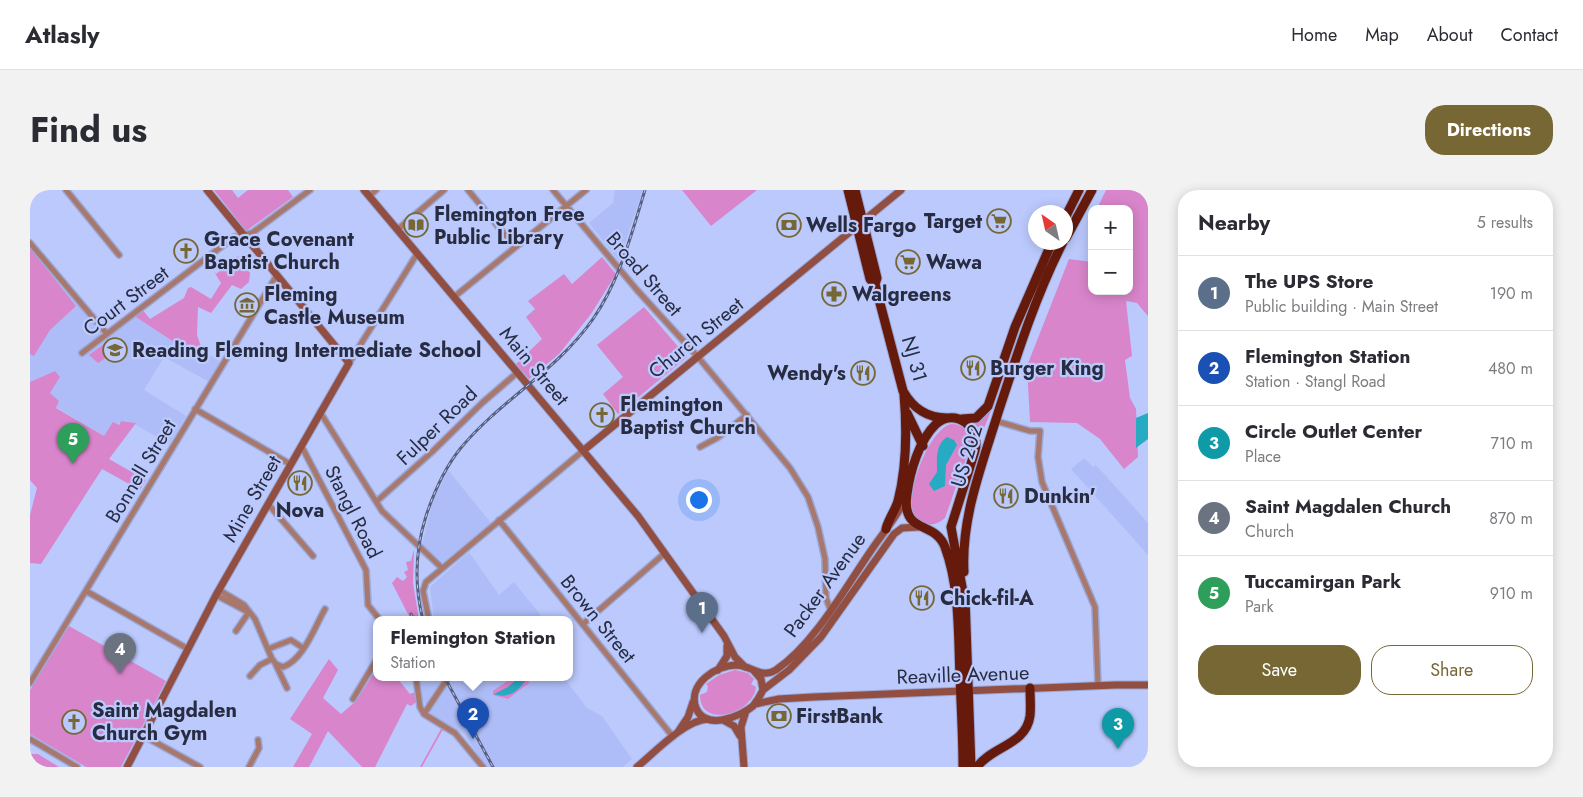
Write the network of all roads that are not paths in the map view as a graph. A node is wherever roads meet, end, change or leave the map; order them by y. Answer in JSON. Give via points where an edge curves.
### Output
{"nodes":[{"id":1,"x":66,"y":190,"type":"edge"},
{"id":2,"x":207,"y":190,"type":"edge"},
{"id":3,"x":310,"y":190,"type":"edge"},
{"id":4,"x":376,"y":190,"type":"edge"},
{"id":5,"x":444,"y":190,"type":"edge"},
{"id":6,"x":468,"y":190,"type":"edge"},
{"id":7,"x":553,"y":190,"type":"edge"},
{"id":8,"x":586,"y":190,"type":"edge"},
{"id":9,"x":848,"y":190,"type":"edge"},
{"id":10,"x":855,"y":190,"type":"edge"},
{"id":11,"x":901,"y":190,"type":"edge"},
{"id":12,"x":1080,"y":190,"type":"edge"},
{"id":13,"x":1092,"y":190,"type":"edge"},
{"id":14,"x":367,"y":193,"type":"edge"},
{"id":15,"x":1072,"y":205,"type":"edge"},
{"id":16,"x":567,"y":206,"type":"junction"},
{"id":17,"x":860,"y":225,"type":"junction"},
{"id":18,"x":1073,"y":225,"type":"edge"},
{"id":19,"x":397,"y":230,"type":"junction"},
{"id":20,"x":244,"y":236,"type":"junction"},
{"id":21,"x":30,"y":243,"type":"edge"},
{"id":22,"x":515,"y":247,"type":"junction"},
{"id":23,"x":1049,"y":250,"type":"edge"},
{"id":24,"x":1059,"y":250,"type":"edge"},
{"id":25,"x":417,"y":254,"type":"junction"},
{"id":26,"x":119,"y":255,"type":"dead end"},
{"id":27,"x":277,"y":275,"type":"junction"},
{"id":28,"x":454,"y":297,"type":"junction"},
{"id":29,"x":1032,"y":312,"type":"junction"},
{"id":30,"x":107,"y":334,"type":"junction"},
{"id":31,"x":82,"y":353,"type":"dead end"},
{"id":32,"x":698,"y":357,"type":"junction"},
{"id":33,"x":349,"y":363,"type":"junction"},
{"id":34,"x":518,"y":372,"type":"junction"},
{"id":35,"x":903,"y":391,"type":"junction"},
{"id":36,"x":905,"y":408,"type":"junction"},
{"id":37,"x":195,"y":409,"type":"junction"},
{"id":38,"x":320,"y":412,"type":"junction"},
{"id":39,"x":747,"y":416,"type":"junction"},
{"id":40,"x":947,"y":418,"type":"junction"},
{"id":41,"x":958,"y":419,"type":"junction"},
{"id":42,"x":996,"y":421,"type":"junction"},
{"id":43,"x":923,"y":446,"type":"junction"},
{"id":44,"x":700,"y":447,"type":"dead end"},
{"id":45,"x":300,"y":448,"type":"junction"},
{"id":46,"x":584,"y":450,"type":"junction"},
{"id":47,"x":290,"y":464,"type":"junction"},
{"id":48,"x":966,"y":478,"type":"junction"},
{"id":49,"x":907,"y":495,"type":"junction"},
{"id":50,"x":377,"y":501,"type":"junction"},
{"id":51,"x":268,"y":504,"type":"junction"},
{"id":52,"x":953,"y":514,"type":"junction"},
{"id":53,"x":499,"y":520,"type":"junction"},
{"id":54,"x":922,"y":528,"type":"junction"},
{"id":55,"x":886,"y":530,"type":"junction"},
{"id":56,"x":874,"y":546,"type":"junction"},
{"id":57,"x":882,"y":550,"type":"junction"},
{"id":58,"x":665,"y":553,"type":"junction"},
{"id":59,"x":313,"y":556,"type":"dead end"},
{"id":60,"x":442,"y":568,"type":"junction"},
{"id":61,"x":86,"y":591,"type":"junction"},
{"id":62,"x":218,"y":592,"type":"junction"},
{"id":63,"x":965,"y":602,"type":"junction"},
{"id":64,"x":325,"y":609,"type":"dead end"},
{"id":65,"x":830,"y":610,"type":"junction"},
{"id":66,"x":249,"y":612,"type":"junction"},
{"id":67,"x":377,"y":616,"type":"edge"},
{"id":68,"x":428,"y":616,"type":"edge"},
{"id":69,"x":583,"y":624,"type":"junction"},
{"id":70,"x":236,"y":631,"type":"dead end"},
{"id":71,"x":726,"y":640,"type":"junction"},
{"id":72,"x":268,"y":648,"type":"junction"},
{"id":73,"x":303,"y":648,"type":"junction"},
{"id":74,"x":188,"y":649,"type":"junction"},
{"id":75,"x":807,"y":652,"type":"junction"},
{"id":76,"x":274,"y":662,"type":"junction"},
{"id":77,"x":373,"y":666,"type":"edge"},
{"id":78,"x":745,"y":667,"type":"junction"},
{"id":79,"x":718,"y":670,"type":"junction"},
{"id":80,"x":754,"y":671,"type":"junction"},
{"id":81,"x":250,"y":676,"type":"dead end"},
{"id":82,"x":416,"y":681,"type":"edge"},
{"id":83,"x":446,"y":681,"type":"edge"},
{"id":84,"x":30,"y":683,"type":"edge"},
{"id":85,"x":1098,"y":685,"type":"junction"},
{"id":86,"x":1148,"y":685,"type":"edge"},
{"id":87,"x":287,"y":688,"type":"dead end"},
{"id":88,"x":1030,"y":688,"type":"junction"},
{"id":89,"x":762,"y":691,"type":"junction"},
{"id":90,"x":965,"y":691,"type":"junction"},
{"id":91,"x":695,"y":698,"type":"junction"},
{"id":92,"x":353,"y":699,"type":"dead end"},
{"id":93,"x":779,"y":699,"type":"junction"},
{"id":94,"x":755,"y":704,"type":"junction"},
{"id":95,"x":746,"y":711,"type":"junction"},
{"id":96,"x":424,"y":714,"type":"junction"},
{"id":97,"x":711,"y":720,"type":"junction"},
{"id":98,"x":723,"y":720,"type":"junction"},
{"id":99,"x":675,"y":735,"type":"junction"},
{"id":100,"x":144,"y":736,"type":"junction"},
{"id":101,"x":30,"y":739,"type":"edge"},
{"id":102,"x":258,"y":740,"type":"dead end"},
{"id":103,"x":741,"y":740,"type":"junction"},
{"id":104,"x":77,"y":767,"type":"edge"},
{"id":105,"x":127,"y":767,"type":"edge"},
{"id":106,"x":200,"y":767,"type":"edge"},
{"id":107,"x":249,"y":767,"type":"edge"},
{"id":108,"x":483,"y":767,"type":"edge"},
{"id":109,"x":637,"y":767,"type":"edge"},
{"id":110,"x":744,"y":767,"type":"edge"},
{"id":111,"x":963,"y":767,"type":"edge"},
{"id":112,"x":971,"y":767,"type":"edge"},
{"id":113,"x":978,"y":767,"type":"edge"}],
"edges":[{"from":1,"to":26,"type":"street"},
{"from":2,"to":20,"type":"street"},
{"from":3,"to":20,"type":"street","name":"Court Street"},
{"from":4,"to":14,"type":"street"},
{"from":5,"to":19,"type":"street"},
{"from":6,"to":22,"type":"street"},
{"from":7,"to":16,"type":"street","name":"Broad Street"},
{"from":8,"to":16,"type":"street"},
{"from":9,"to":17,"type":"highway","name":"NJ 31","number":"NJ 31"},
{"from":10,"to":17,"type":"highway","name":"NJ 31","number":"NJ 31"},
{"from":11,"to":17,"type":"street","name":"Church Street"},
{"from":12,"to":15,"type":"highway"},
{"from":13,"to":18,"type":"highway"},
{"from":14,"to":19,"type":"street","name":"Main Street"},
{"from":16,"to":22,"type":"street"},
{"from":16,"to":32,"type":"street","name":"Broad Street"},
{"from":17,"to":32,"type":"street","name":"Church Street"},
{"from":17,"to":35,"type":"highway","name":"NJ 31","number":"NJ 31","via":[[877,278],[875,284]]},
{"from":19,"to":25,"type":"street","name":"Main Street"},
{"from":20,"to":27,"type":"street"},
{"from":20,"to":30,"type":"street","name":"Court Street","via":[[234,237]]},
{"from":21,"to":30,"type":"street"},
{"from":22,"to":28,"type":"street"},
{"from":23,"to":41,"type":"highway","name":"US 202","number":"US 202","via":[[1015,327],[988,406],[976,418]]},
{"from":24,"to":29,"type":"highway","name":"US 202","number":"US 202"},
{"from":25,"to":28,"type":"street","name":"Main Street"},
{"from":25,"to":33,"type":"street","name":"Mine Street"},
{"from":27,"to":33,"type":"street"},
{"from":27,"to":37,"type":"street","name":"Bonnell Street"},
{"from":28,"to":34,"type":"street","name":"Main Street"},
{"from":29,"to":42,"type":"highway","name":"US 202","number":"US 202"},
{"from":29,"to":48,"type":"highway","via":[[1013,355],[975,464]]},
{"from":30,"to":31,"type":"street","name":"Court Street"},
{"from":32,"to":39,"type":"street","name":"Broad Street"},
{"from":32,"to":46,"type":"street","name":"Church Street"},
{"from":33,"to":38,"type":"street","name":"Mine Street"},
{"from":34,"to":46,"type":"street","name":"Main Street"},
{"from":34,"to":50,"type":"street","name":"Fulper Road"},
{"from":35,"to":36,"type":"highway","number":"NJ 31"},
{"from":35,"to":40,"type":"highway","name":"NJ 31","number":"NJ 31","via":[[924,413]]},
{"from":36,"to":43,"type":"highway","number":"NJ 31"},
{"from":36,"to":55,"type":"highway","via":[[907,436],[900,488]]},
{"from":37,"to":47,"type":"street"},
{"from":37,"to":61,"type":"street","name":"Bonnell Street"},
{"from":38,"to":45,"type":"street","name":"Mine Street"},
{"from":38,"to":50,"type":"street"},
{"from":39,"to":44,"type":"street"},
{"from":39,"to":65,"type":"street","name":"Broad Street","via":[[790,468],[808,498],[825,559],[826,598]]},
{"from":40,"to":41,"type":"highway","number":"US 202"},
{"from":40,"to":43,"type":"highway","number":"US 202","via":[[932,429]]},
{"from":41,"to":48,"type":"highway","via":[[971,427],[976,439]]},
{"from":42,"to":63,"type":"highway","name":"US 202","number":"US 202","via":[[965,529]]},
{"from":42,"to":85,"type":"street","via":[[1040,431],[1038,457],[1042,482],[1095,607]]},
{"from":43,"to":49,"type":"highway","number":"US 202","via":[[915,462]]},
{"from":45,"to":47,"type":"street","name":"Mine Street"},
{"from":45,"to":67,"type":"street","name":"Stangl Road","via":[[366,570],[368,605]]},
{"from":46,"to":53,"type":"street","name":"Church Street"},
{"from":46,"to":58,"type":"street","name":"Main Street"},
{"from":47,"to":51,"type":"street","name":"Mine Street"},
{"from":48,"to":52,"type":"highway"},
{"from":49,"to":54,"type":"highway","number":"US 202","via":[[908,515]]},
{"from":49,"to":55,"type":"street","name":"Packer Avenue"},
{"from":50,"to":60,"type":"street","via":[[384,513]]},
{"from":51,"to":59,"type":"street"},
{"from":51,"to":62,"type":"street","name":"Mine Street"},
{"from":52,"to":54,"type":"highway","via":[[943,527],[933,530]]},
{"from":52,"to":63,"type":"highway","via":[[951,532]]},
{"from":53,"to":60,"type":"street","name":"Church Street"},
{"from":53,"to":69,"type":"street","name":"Brown Street"},
{"from":54,"to":57,"type":"street","name":"Packer Avenue","via":[[900,529]]},
{"from":54,"to":90,"type":"highway","number":"US 202","via":[[937,535],[944,546],[958,615]]},
{"from":55,"to":56,"type":"street","name":"Packer Avenue"},
{"from":56,"to":57,"type":"street"},
{"from":56,"to":65,"type":"street","name":"Packer Avenue"},
{"from":57,"to":75,"type":"street","name":"Packer Avenue","via":[[830,626]]},
{"from":58,"to":69,"type":"street"},
{"from":58,"to":71,"type":"street","name":"Main Street"},
{"from":60,"to":68,"type":"street","name":"Church Street","via":[[423,588]]},
{"from":61,"to":74,"type":"street"},
{"from":61,"to":84,"type":"street","name":"Bonnell Street"},
{"from":62,"to":66,"type":"street","via":[[244,605]]},
{"from":62,"to":74,"type":"street","name":"Mine Street"},
{"from":63,"to":90,"type":"highway","name":"US 202","number":"US 202"},
{"from":64,"to":73,"type":"street"},
{"from":65,"to":75,"type":"street","via":[[829,618]]},
{"from":65,"to":80,"type":"street","name":"Packer Avenue","via":[[808,639],[781,666],[769,673]]},
{"from":66,"to":70,"type":"street"},
{"from":66,"to":72,"type":"street"},
{"from":69,"to":99,"type":"street","name":"Brown Street"},
{"from":71,"to":78,"type":"street","name":"Main Street"},
{"from":71,"to":79,"type":"street","via":[[727,656]]},
{"from":72,"to":73,"type":"street","via":[[291,640]]},
{"from":72,"to":76,"type":"street"},
{"from":73,"to":76,"type":"street","via":[[290,664],[283,667]]},
{"from":74,"to":100,"type":"street","name":"Mine Street"},
{"from":75,"to":89,"type":"street","name":"Packer Avenue"},
{"from":76,"to":81,"type":"street","via":[[260,665]]},
{"from":76,"to":87,"type":"street"},
{"from":77,"to":92,"type":"street"},
{"from":78,"to":79,"type":"street"},
{"from":78,"to":80,"type":"street"},
{"from":79,"to":91,"type":"street","via":[[702,680]]},
{"from":80,"to":89,"type":"street","via":[[761,679]]},
{"from":82,"to":96,"type":"street"},
{"from":83,"to":96,"type":"street"},
{"from":85,"to":86,"type":"street","name":"Reaville Avenue"},
{"from":85,"to":88,"type":"street","name":"Reaville Avenue"},
{"from":88,"to":90,"type":"street","name":"Reaville Avenue"},
{"from":88,"to":113,"type":"highway","via":[[1030,716],[1026,730],[1015,741],[987,756]]},
{"from":89,"to":93,"type":"street","name":"Reaville Avenue"},
{"from":89,"to":94,"type":"street"},
{"from":90,"to":93,"type":"street","name":"Reaville Avenue"},
{"from":90,"to":111,"type":"highway","number":"US 202"},
{"from":90,"to":112,"type":"highway","number":"US 202"},
{"from":91,"to":97,"type":"street","via":[[699,713]]},
{"from":91,"to":99,"type":"street","via":[[689,715]]},
{"from":93,"to":94,"type":"street","name":"Reaville Avenue"},
{"from":94,"to":95,"type":"street"},
{"from":95,"to":98,"type":"street"},
{"from":95,"to":103,"type":"street"},
{"from":96,"to":108,"type":"street","via":[[455,733]]},
{"from":97,"to":98,"type":"street"},
{"from":97,"to":99,"type":"street","via":[[696,722]]},
{"from":98,"to":103,"type":"street","via":[[735,727]]},
{"from":99,"to":109,"type":"street"},
{"from":100,"to":105,"type":"street","name":"Mine Street"},
{"from":100,"to":106,"type":"street"},
{"from":101,"to":104,"type":"street"},
{"from":102,"to":107,"type":"street","via":[[259,748]]},
{"from":103,"to":110,"type":"street"}]}
